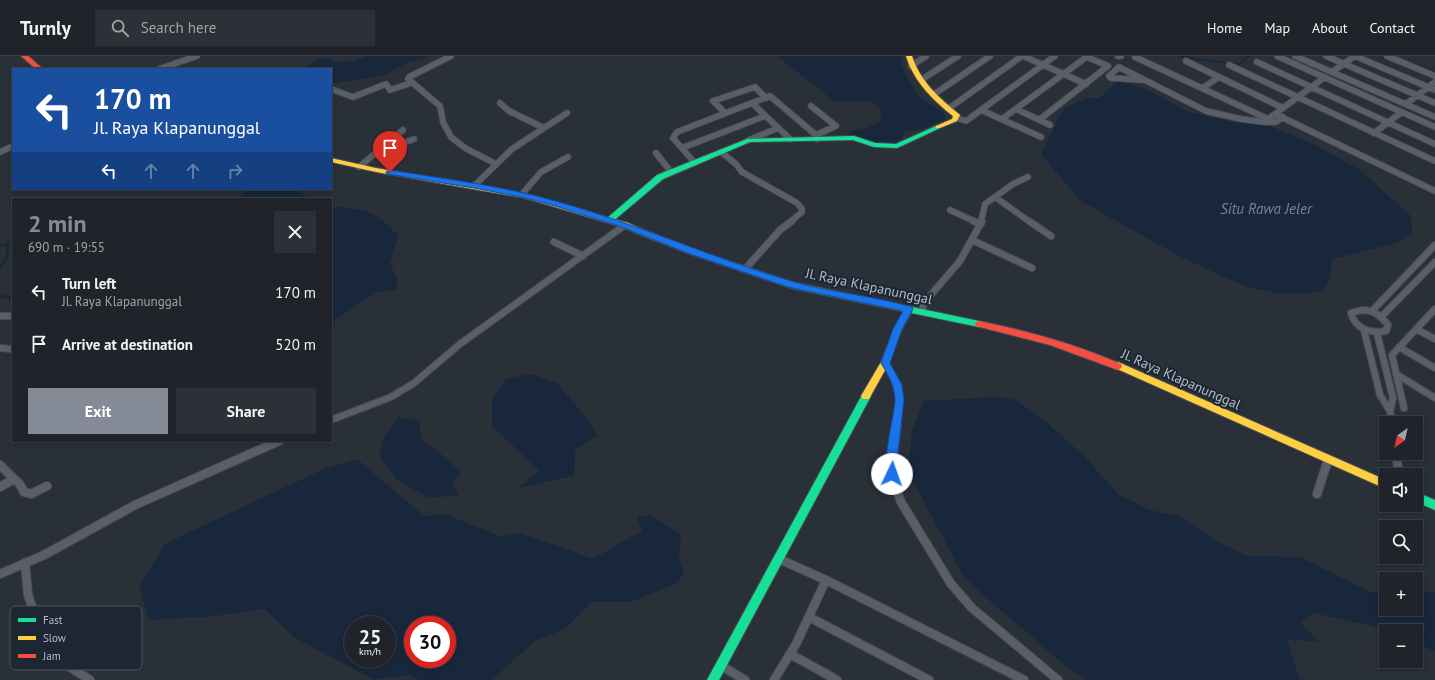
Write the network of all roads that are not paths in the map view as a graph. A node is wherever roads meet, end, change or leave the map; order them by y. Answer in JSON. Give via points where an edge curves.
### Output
{"nodes":[{"id":1,"x":24,"y":56,"type":"edge"},
{"id":2,"x":197,"y":56,"type":"edge"},
{"id":3,"x":451,"y":56,"type":"edge"},
{"id":4,"x":909,"y":56,"type":"edge"},
{"id":5,"x":926,"y":56,"type":"edge"},
{"id":6,"x":958,"y":56,"type":"edge"},
{"id":7,"x":990,"y":56,"type":"edge"},
{"id":8,"x":1023,"y":56,"type":"edge"},
{"id":9,"x":1055,"y":56,"type":"edge"},
{"id":10,"x":1088,"y":56,"type":"edge"},
{"id":11,"x":1118,"y":56,"type":"edge"},
{"id":12,"x":1121,"y":56,"type":"edge"},
{"id":13,"x":1277,"y":56,"type":"edge"},
{"id":14,"x":1295,"y":56,"type":"edge"},
{"id":15,"x":1326,"y":56,"type":"edge"},
{"id":16,"x":1355,"y":56,"type":"edge"},
{"id":17,"x":1387,"y":56,"type":"edge"},
{"id":18,"x":443,"y":57,"type":"edge"},
{"id":19,"x":1135,"y":57,"type":"edge"},
{"id":20,"x":1186,"y":61,"type":"dead end"},
{"id":21,"x":1258,"y":62,"type":"dead end"},
{"id":22,"x":1042,"y":64,"type":"junction"},
{"id":23,"x":1344,"y":64,"type":"junction"},
{"id":24,"x":1229,"y":65,"type":"dead end"},
{"id":25,"x":912,"y":66,"type":"junction"},
{"id":26,"x":39,"y":68,"type":"edge"},
{"id":27,"x":162,"y":68,"type":"edge"},
{"id":28,"x":1332,"y":72,"type":"junction"},
{"id":29,"x":1064,"y":74,"type":"junction"},
{"id":30,"x":1435,"y":76,"type":"edge"},
{"id":31,"x":1219,"y":77,"type":"junction"},
{"id":32,"x":1325,"y":78,"type":"junction"},
{"id":33,"x":921,"y":80,"type":"junction"},
{"id":34,"x":1144,"y":80,"type":"junction"},
{"id":35,"x":1435,"y":82,"type":"edge"},
{"id":36,"x":411,"y":83,"type":"junction"},
{"id":37,"x":1086,"y":84,"type":"junction"},
{"id":38,"x":1204,"y":87,"type":"junction"},
{"id":39,"x":1312,"y":87,"type":"junction"},
{"id":40,"x":1428,"y":87,"type":"junction"},
{"id":41,"x":332,"y":89,"type":"edge"},
{"id":42,"x":1435,"y":90,"type":"edge"},
{"id":43,"x":933,"y":95,"type":"junction"},
{"id":44,"x":1418,"y":96,"type":"junction"},
{"id":45,"x":1298,"y":97,"type":"junction"},
{"id":46,"x":766,"y":98,"type":"junction"},
{"id":47,"x":500,"y":102,"type":"dead end"},
{"id":48,"x":752,"y":103,"type":"junction"},
{"id":49,"x":1435,"y":103,"type":"edge"},
{"id":50,"x":1406,"y":104,"type":"junction"},
{"id":51,"x":811,"y":106,"type":"dead end"},
{"id":52,"x":948,"y":109,"type":"junction"},
{"id":53,"x":1016,"y":109,"type":"junction"},
{"id":54,"x":981,"y":110,"type":"junction"},
{"id":55,"x":1279,"y":111,"type":"junction"},
{"id":56,"x":1402,"y":112,"type":"junction"},
{"id":57,"x":567,"y":113,"type":"dead end"},
{"id":58,"x":725,"y":113,"type":"junction"},
{"id":59,"x":766,"y":116,"type":"junction"},
{"id":60,"x":1283,"y":117,"type":"junction"},
{"id":61,"x":1435,"y":117,"type":"edge"},
{"id":62,"x":957,"y":118,"type":"junction"},
{"id":63,"x":1002,"y":119,"type":"junction"},
{"id":64,"x":1039,"y":120,"type":"junction"},
{"id":65,"x":1266,"y":120,"type":"junction"},
{"id":66,"x":1298,"y":122,"type":"junction"},
{"id":67,"x":1388,"y":122,"type":"junction"},
{"id":68,"x":1050,"y":125,"type":"dead end"},
{"id":69,"x":1435,"y":127,"type":"edge"},
{"id":70,"x":544,"y":128,"type":"junction"},
{"id":71,"x":778,"y":128,"type":"junction"},
{"id":72,"x":403,"y":130,"type":"dead end"},
{"id":73,"x":1374,"y":133,"type":"junction"},
{"id":74,"x":816,"y":137,"type":"junction"},
{"id":75,"x":1041,"y":137,"type":"dead end"},
{"id":76,"x":414,"y":138,"type":"dead end"},
{"id":77,"x":790,"y":139,"type":"junction"},
{"id":78,"x":749,"y":140,"type":"junction"},
{"id":79,"x":1435,"y":144,"type":"edge"},
{"id":80,"x":12,"y":146,"type":"edge"},
{"id":81,"x":682,"y":148,"type":"junction"},
{"id":82,"x":0,"y":152,"type":"edge"},
{"id":83,"x":379,"y":152,"type":"junction"},
{"id":84,"x":721,"y":152,"type":"junction"},
{"id":85,"x":656,"y":153,"type":"dead end"},
{"id":86,"x":1367,"y":156,"type":"junction"},
{"id":87,"x":568,"y":157,"type":"dead end"},
{"id":88,"x":332,"y":160,"type":"edge"},
{"id":89,"x":1435,"y":162,"type":"edge"},
{"id":90,"x":695,"y":163,"type":"junction"},
{"id":91,"x":496,"y":164,"type":"junction"},
{"id":92,"x":359,"y":167,"type":"junction"},
{"id":93,"x":671,"y":172,"type":"junction"},
{"id":94,"x":1028,"y":176,"type":"dead end"},
{"id":95,"x":474,"y":186,"type":"junction"},
{"id":96,"x":1435,"y":186,"type":"edge"},
{"id":97,"x":1435,"y":191,"type":"edge"},
{"id":98,"x":526,"y":196,"type":"junction"},
{"id":99,"x":995,"y":197,"type":"junction"},
{"id":100,"x":950,"y":210,"type":"dead end"},
{"id":101,"x":609,"y":220,"type":"junction"},
{"id":102,"x":981,"y":224,"type":"junction"},
{"id":103,"x":625,"y":226,"type":"junction"},
{"id":104,"x":1051,"y":236,"type":"dead end"},
{"id":105,"x":972,"y":240,"type":"junction"},
{"id":106,"x":554,"y":242,"type":"dead end"},
{"id":107,"x":1435,"y":246,"type":"edge"},
{"id":108,"x":583,"y":256,"type":"junction"},
{"id":109,"x":1425,"y":256,"type":"junction"},
{"id":110,"x":1435,"y":262,"type":"edge"},
{"id":111,"x":1032,"y":268,"type":"dead end"},
{"id":112,"x":745,"y":269,"type":"junction"},
{"id":113,"x":909,"y":309,"type":"junction"},
{"id":114,"x":1372,"y":310,"type":"junction"},
{"id":115,"x":1434,"y":310,"type":"edge"},
{"id":116,"x":923,"y":312,"type":"junction"},
{"id":117,"x":0,"y":316,"type":"edge"},
{"id":118,"x":12,"y":316,"type":"edge"},
{"id":119,"x":1382,"y":316,"type":"junction"},
{"id":120,"x":1416,"y":329,"type":"junction"},
{"id":121,"x":1364,"y":330,"type":"junction"},
{"id":122,"x":1377,"y":333,"type":"junction"},
{"id":123,"x":1435,"y":339,"type":"edge"},
{"id":124,"x":1400,"y":347,"type":"junction"},
{"id":125,"x":0,"y":348,"type":"edge"},
{"id":126,"x":11,"y":349,"type":"dead end"},
{"id":127,"x":886,"y":363,"type":"junction"},
{"id":128,"x":1435,"y":368,"type":"edge"},
{"id":129,"x":1396,"y":374,"type":"junction"},
{"id":130,"x":1435,"y":398,"type":"edge"},
{"id":131,"x":1404,"y":408,"type":"dead end"},
{"id":132,"x":1390,"y":410,"type":"junction"},
{"id":133,"x":1391,"y":416,"type":"edge"},
{"id":134,"x":332,"y":420,"type":"edge"},
{"id":135,"x":277,"y":442,"type":"edge"},
{"id":136,"x":1328,"y":460,"type":"junction"},
{"id":137,"x":0,"y":465,"type":"edge"},
{"id":138,"x":14,"y":479,"type":"junction"},
{"id":139,"x":1379,"y":482,"type":"edge"},
{"id":140,"x":47,"y":486,"type":"dead end"},
{"id":141,"x":0,"y":487,"type":"edge"},
{"id":142,"x":1317,"y":494,"type":"dead end"},
{"id":143,"x":1423,"y":500,"type":"edge"},
{"id":144,"x":1435,"y":504,"type":"edge"},
{"id":145,"x":779,"y":559,"type":"junction"},
{"id":146,"x":25,"y":563,"type":"junction"},
{"id":147,"x":0,"y":574,"type":"edge"},
{"id":148,"x":826,"y":580,"type":"junction"},
{"id":149,"x":32,"y":606,"type":"edge"},
{"id":150,"x":809,"y":617,"type":"junction"},
{"id":151,"x":790,"y":654,"type":"junction"},
{"id":152,"x":720,"y":665,"type":"junction"},
{"id":153,"x":75,"y":670,"type":"edge"},
{"id":154,"x":90,"y":680,"type":"edge"},
{"id":155,"x":713,"y":680,"type":"edge"},
{"id":156,"x":746,"y":680,"type":"edge"},
{"id":157,"x":774,"y":680,"type":"edge"},
{"id":158,"x":837,"y":680,"type":"edge"},
{"id":159,"x":928,"y":680,"type":"edge"},
{"id":160,"x":1024,"y":680,"type":"edge"},
{"id":161,"x":1058,"y":680,"type":"edge"}],
"edges":[{"from":1,"to":26,"type":"street"},
{"from":2,"to":27,"type":"street"},
{"from":3,"to":18,"type":"street"},
{"from":4,"to":25,"type":"street"},
{"from":5,"to":25,"type":"street"},
{"from":6,"to":33,"type":"street"},
{"from":7,"to":43,"type":"street"},
{"from":8,"to":22,"type":"street"},
{"from":8,"to":52,"type":"street"},
{"from":9,"to":22,"type":"street"},
{"from":10,"to":29,"type":"street"},
{"from":10,"to":37,"type":"street","via":[[1108,66]]},
{"from":11,"to":12,"type":"street"},
{"from":13,"to":32,"type":"street"},
{"from":14,"to":28,"type":"street"},
{"from":15,"to":23,"type":"street"},
{"from":16,"to":23,"type":"street"},
{"from":16,"to":40,"type":"street"},
{"from":17,"to":30,"type":"street"},
{"from":18,"to":36,"type":"street","via":[[409,77]]},
{"from":19,"to":38,"type":"street"},
{"from":20,"to":31,"type":"street"},
{"from":21,"to":39,"type":"street"},
{"from":22,"to":29,"type":"street"},
{"from":22,"to":54,"type":"street"},
{"from":23,"to":28,"type":"street"},
{"from":23,"to":44,"type":"street"},
{"from":24,"to":45,"type":"street"},
{"from":25,"to":33,"type":"street"},
{"from":28,"to":50,"type":"street"},
{"from":29,"to":37,"type":"street"},
{"from":29,"to":53,"type":"street"},
{"from":31,"to":38,"type":"street"},
{"from":31,"to":55,"type":"street"},
{"from":32,"to":39,"type":"street"},
{"from":32,"to":56,"type":"street"},
{"from":33,"to":43,"type":"street"},
{"from":34,"to":34,"type":"street","via":[[1119,67],[1109,76],[1111,78]]},
{"from":34,"to":65,"type":"street","via":[[1206,111],[1241,119]]},
{"from":35,"to":40,"type":"street"},
{"from":36,"to":41,"type":"street","via":[[390,90],[386,84],[353,97]]},
{"from":36,"to":91,"type":"street","via":[[440,106],[446,129],[459,145]]},
{"from":37,"to":64,"type":"street"},
{"from":38,"to":65,"type":"street"},
{"from":39,"to":45,"type":"street"},
{"from":39,"to":67,"type":"street"},
{"from":40,"to":42,"type":"street"},
{"from":40,"to":44,"type":"street"},
{"from":43,"to":52,"type":"street"},
{"from":44,"to":49,"type":"street"},
{"from":44,"to":50,"type":"street"},
{"from":45,"to":55,"type":"street"},
{"from":45,"to":73,"type":"street"},
{"from":46,"to":48,"type":"street"},
{"from":46,"to":58,"type":"street","via":[[755,87],[713,102]]},
{"from":46,"to":74,"type":"street","via":[[770,96],[780,103]]},
{"from":47,"to":70,"type":"street","via":[[509,111]]},
{"from":48,"to":58,"type":"street"},
{"from":48,"to":59,"type":"street"},
{"from":50,"to":61,"type":"street"},
{"from":51,"to":74,"type":"street","via":[[836,126]]},
{"from":52,"to":62,"type":"street","via":[[957,115]]},
{"from":53,"to":63,"type":"street"},
{"from":53,"to":64,"type":"street"},
{"from":54,"to":62,"type":"street","via":[[966,121]]},
{"from":54,"to":63,"type":"street"},
{"from":55,"to":60,"type":"street"},
{"from":55,"to":65,"type":"street"},
{"from":55,"to":66,"type":"street"},
{"from":56,"to":67,"type":"street"},
{"from":56,"to":69,"type":"street"},
{"from":57,"to":70,"type":"street"},
{"from":58,"to":81,"type":"street","via":[[677,132],[673,138]]},
{"from":59,"to":71,"type":"street"},
{"from":59,"to":81,"type":"street"},
{"from":60,"to":65,"type":"street","via":[[1276,122]]},
{"from":60,"to":66,"type":"street"},
{"from":62,"to":74,"type":"street","via":[[897,146],[874,145],[854,138]]},
{"from":63,"to":75,"type":"street"},
{"from":64,"to":68,"type":"street"},
{"from":66,"to":86,"type":"street"},
{"from":67,"to":73,"type":"street"},
{"from":67,"to":79,"type":"street"},
{"from":70,"to":91,"type":"street","via":[[512,149]]},
{"from":71,"to":77,"type":"street"},
{"from":71,"to":78,"type":"street"},
{"from":72,"to":83,"type":"street"},
{"from":73,"to":89,"type":"street"},
{"from":74,"to":77,"type":"street"},
{"from":76,"to":83,"type":"street"},
{"from":77,"to":78,"type":"street"},
{"from":78,"to":84,"type":"street"},
{"from":80,"to":82,"type":"street"},
{"from":81,"to":90,"type":"street"},
{"from":83,"to":92,"type":"street"},
{"from":84,"to":90,"type":"street"},
{"from":84,"to":112,"type":"street","via":[[742,172],[797,203],[802,209],[802,212],[780,230]]},
{"from":85,"to":93,"type":"street"},
{"from":86,"to":96,"type":"street"},
{"from":86,"to":97,"type":"street"},
{"from":87,"to":98,"type":"street","via":[[540,172],[523,193]]},
{"from":88,"to":92,"type":"street","name":"Jl. Raya Klapanunggal"},
{"from":90,"to":93,"type":"street"},
{"from":91,"to":95,"type":"street"},
{"from":92,"to":95,"type":"street","name":"Jl. Raya Klapanunggal"},
{"from":93,"to":101,"type":"street","via":[[660,177]]},
{"from":94,"to":99,"type":"street"},
{"from":95,"to":98,"type":"street","name":"Jl. Raya Klapanunggal"},
{"from":98,"to":101,"type":"street","name":"Jl. Raya Klapanunggal"},
{"from":99,"to":102,"type":"street","via":[[983,207]]},
{"from":99,"to":104,"type":"street"},
{"from":100,"to":102,"type":"street"},
{"from":101,"to":103,"type":"street","name":"Jl. Raya Klapanunggal"},
{"from":102,"to":105,"type":"street"},
{"from":103,"to":108,"type":"street"},
{"from":103,"to":112,"type":"street","name":"Jl. Raya Klapanunggal"},
{"from":105,"to":111,"type":"street"},
{"from":105,"to":116,"type":"street","via":[[960,261],[923,304]]},
{"from":106,"to":108,"type":"street"},
{"from":107,"to":109,"type":"street"},
{"from":108,"to":134,"type":"street","via":[[460,344],[414,382],[391,396]]},
{"from":109,"to":110,"type":"street"},
{"from":109,"to":114,"type":"street"},
{"from":110,"to":119,"type":"street"},
{"from":112,"to":113,"type":"street","name":"Jl. Raya Klapanunggal","via":[[791,285]]},
{"from":113,"to":116,"type":"street","name":"Jl. Raya Klapanunggal"},
{"from":113,"to":127,"type":"street","via":[[898,329]]},
{"from":114,"to":119,"type":"street"},
{"from":114,"to":121,"type":"street","via":[[1359,308],[1351,313],[1353,321]]},
{"from":115,"to":120,"type":"street"},
{"from":116,"to":136,"type":"street","name":"Jl. Raya Klapanunggal","via":[[1022,332],[1071,347]]},
{"from":117,"to":118,"type":"street"},
{"from":119,"to":122,"type":"street","via":[[1388,324],[1386,331]]},
{"from":120,"to":123,"type":"street"},
{"from":120,"to":124,"type":"street"},
{"from":121,"to":122,"type":"street"},
{"from":121,"to":132,"type":"street","via":[[1380,395]]},
{"from":122,"to":132,"type":"street","via":[[1393,398]]},
{"from":124,"to":128,"type":"street"},
{"from":124,"to":129,"type":"street","via":[[1392,355]]},
{"from":125,"to":126,"type":"street"},
{"from":127,"to":145,"type":"street"},
{"from":127,"to":161,"type":"street","via":[[899,391],[899,410],[891,463],[896,491],[901,502],[951,584],[972,608]]},
{"from":129,"to":130,"type":"street"},
{"from":129,"to":131,"type":"street"},
{"from":132,"to":133,"type":"street"},
{"from":135,"to":146,"type":"street","via":[[135,505]]},
{"from":136,"to":139,"type":"street","name":"Jl. Raya Klapanunggal"},
{"from":136,"to":142,"type":"street"},
{"from":137,"to":138,"type":"street"},
{"from":138,"to":140,"type":"street","via":[[24,492],[31,494]]},
{"from":138,"to":141,"type":"street"},
{"from":143,"to":144,"type":"street"},
{"from":145,"to":148,"type":"street"},
{"from":145,"to":152,"type":"street"},
{"from":146,"to":147,"type":"street"},
{"from":146,"to":149,"type":"street","via":[[28,595]]},
{"from":148,"to":150,"type":"street"},
{"from":148,"to":160,"type":"street"},
{"from":150,"to":151,"type":"street"},
{"from":150,"to":159,"type":"street"},
{"from":151,"to":157,"type":"street"},
{"from":151,"to":158,"type":"street"},
{"from":152,"to":155,"type":"street"},
{"from":152,"to":156,"type":"street"},
{"from":153,"to":154,"type":"street"}]}
